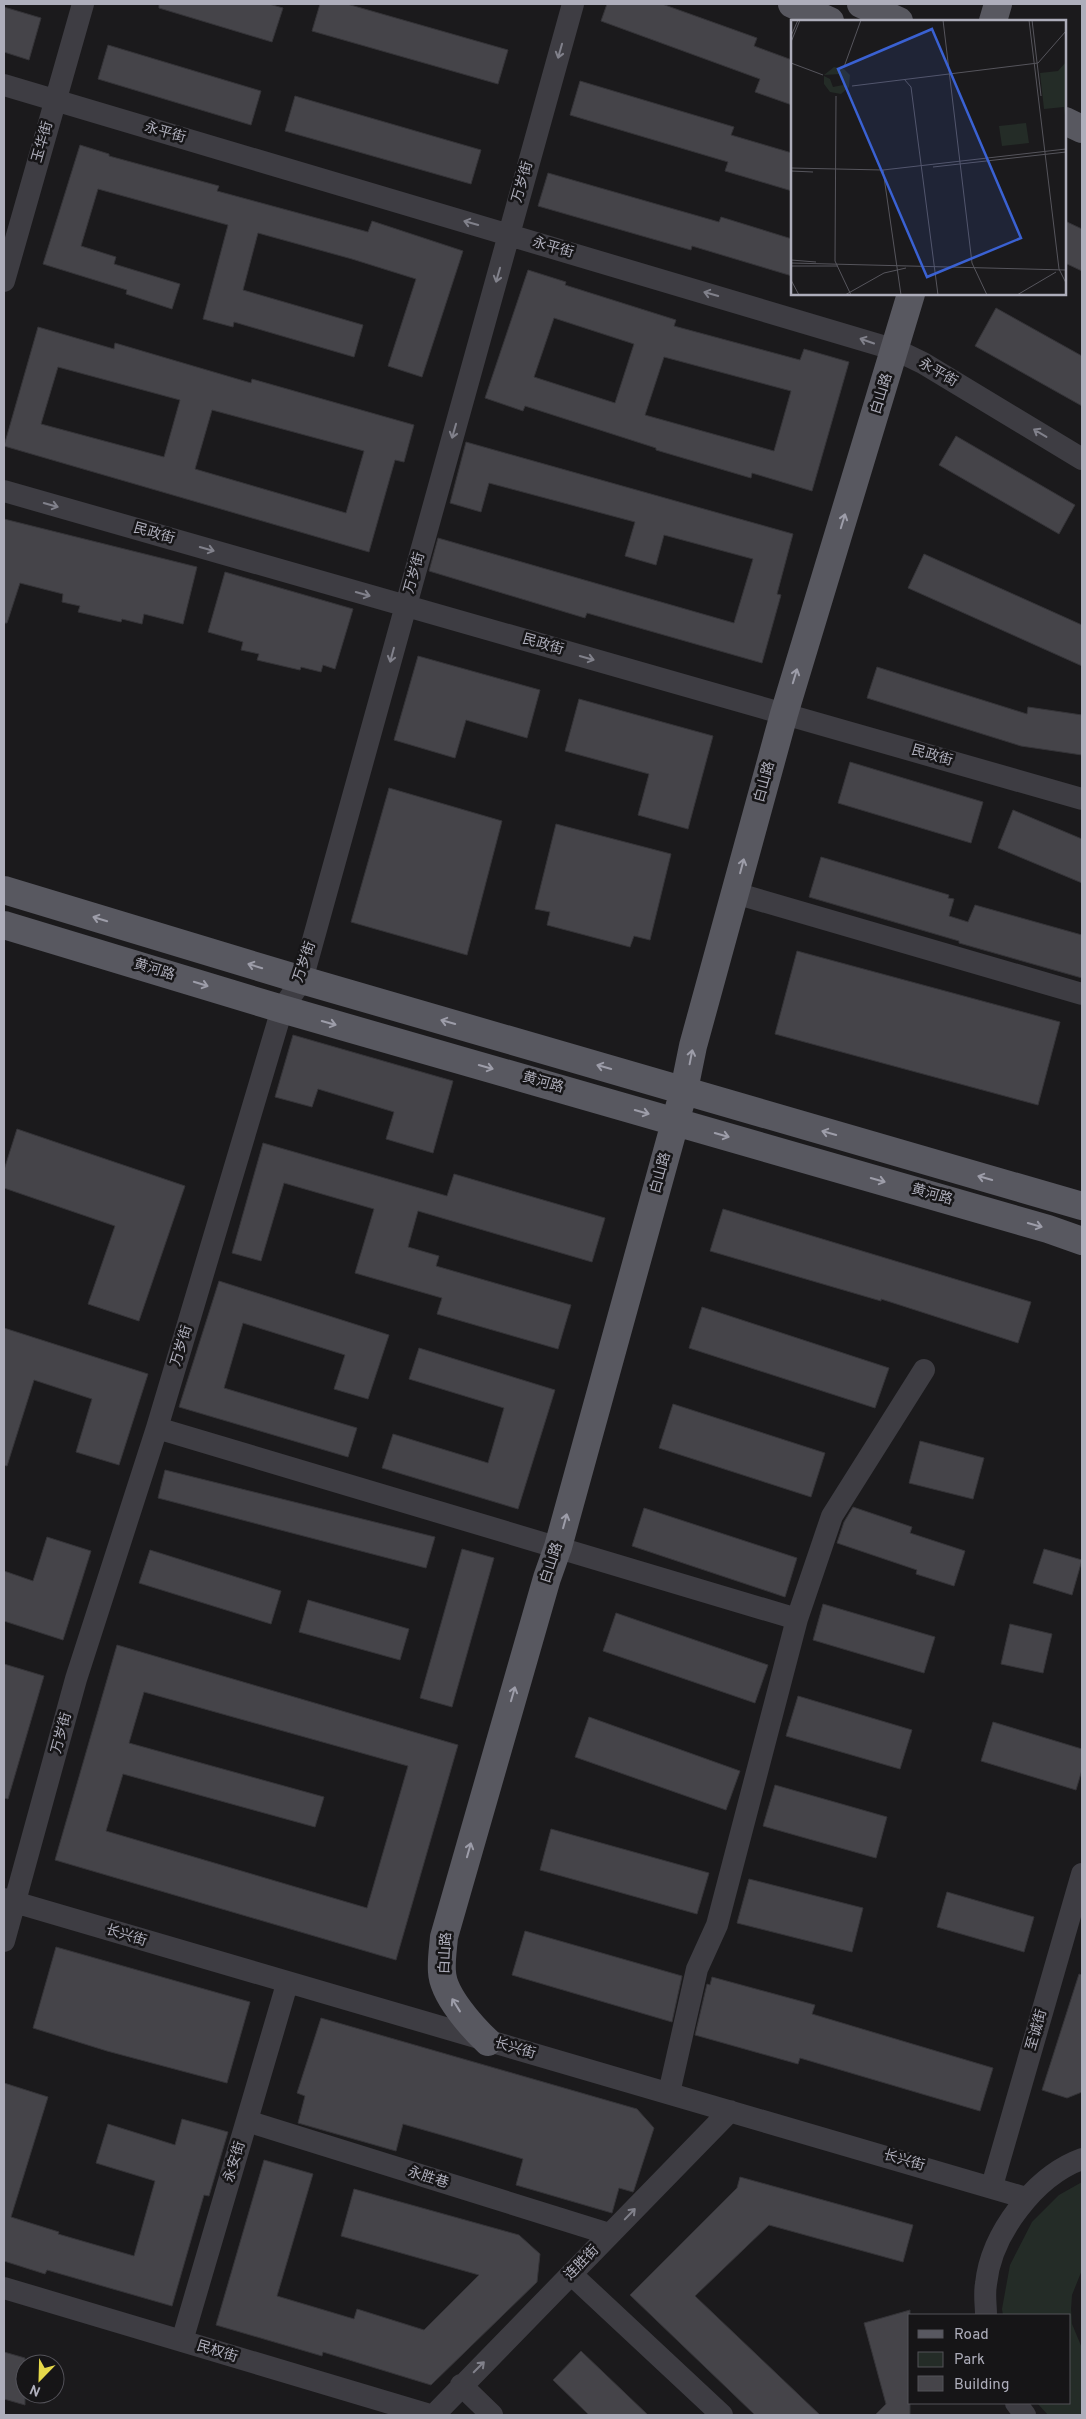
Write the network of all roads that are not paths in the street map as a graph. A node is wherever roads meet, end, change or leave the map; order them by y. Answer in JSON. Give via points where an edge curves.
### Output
{"nodes":[{"id":1,"x":83,"y":4,"type":"edge"},
{"id":2,"x":573,"y":4,"type":"edge"},
{"id":3,"x":792,"y":4,"type":"edge"},
{"id":4,"x":861,"y":4,"type":"edge"},
{"id":5,"x":998,"y":4,"type":"edge"},
{"id":6,"x":828,"y":20,"type":"edge"},
{"id":7,"x":897,"y":20,"type":"edge"},
{"id":8,"x":993,"y":20,"type":"edge"},
{"id":9,"x":4,"y":85,"type":"edge"},
{"id":10,"x":56,"y":101,"type":"junction"},
{"id":11,"x":1066,"y":121,"type":"edge"},
{"id":12,"x":1082,"y":129,"type":"edge"},
{"id":13,"x":509,"y":234,"type":"junction"},
{"id":14,"x":4,"y":281,"type":"edge"},
{"id":15,"x":911,"y":295,"type":"edge"},
{"id":16,"x":896,"y":350,"type":"junction"},
{"id":17,"x":1082,"y":458,"type":"edge"},
{"id":18,"x":4,"y":491,"type":"edge"},
{"id":19,"x":406,"y":606,"type":"junction"},
{"id":20,"x":784,"y":714,"type":"junction"},
{"id":21,"x":1082,"y":799,"type":"edge"},
{"id":22,"x":4,"y":890,"type":"edge"},
{"id":23,"x":735,"y":893,"type":"junction"},
{"id":24,"x":4,"y":925,"type":"edge"},
{"id":25,"x":302,"y":980,"type":"junction"},
{"id":26,"x":1082,"y":994,"type":"edge"},
{"id":27,"x":282,"y":1009,"type":"junction"},
{"id":28,"x":684,"y":1090,"type":"junction"},
{"id":29,"x":676,"y":1121,"type":"junction"},
{"id":30,"x":1080,"y":1198,"type":"edge"},
{"id":31,"x":1075,"y":1238,"type":"edge"},
{"id":32,"x":924,"y":1370,"type":"dead end"},
{"id":33,"x":157,"y":1428,"type":"junction"},
{"id":34,"x":558,"y":1546,"type":"junction"},
{"id":35,"x":797,"y":1619,"type":"junction"},
{"id":36,"x":1082,"y":1874,"type":"edge"},
{"id":37,"x":9,"y":1901,"type":"edge"},
{"id":38,"x":4,"y":1941,"type":"edge"},
{"id":39,"x":287,"y":1984,"type":"junction"},
{"id":40,"x":488,"y":2042,"type":"junction"},
{"id":41,"x":669,"y":2093,"type":"junction"},
{"id":42,"x":730,"y":2111,"type":"junction"},
{"id":43,"x":248,"y":2121,"type":"junction"},
{"id":44,"x":1082,"y":2159,"type":"edge"},
{"id":45,"x":992,"y":2186,"type":"junction"},
{"id":46,"x":1026,"y":2198,"type":"junction"},
{"id":47,"x":609,"y":2234,"type":"junction"},
{"id":48,"x":571,"y":2274,"type":"junction"},
{"id":49,"x":4,"y":2288,"type":"edge"},
{"id":50,"x":986,"y":2314,"type":"edge"},
{"id":51,"x":182,"y":2341,"type":"junction"},
{"id":52,"x":461,"y":2385,"type":"junction"},
{"id":53,"x":1017,"y":2404,"type":"edge"},
{"id":54,"x":432,"y":2415,"type":"edge"},
{"id":55,"x":492,"y":2415,"type":"edge"},
{"id":56,"x":722,"y":2415,"type":"edge"},
{"id":57,"x":1024,"y":2415,"type":"edge"}],
"edges":[{"from":1,"to":10,"type":"street","name":"玉华街"},
{"from":2,"to":13,"type":"street","name":"万岁街","one_way":true},
{"from":3,"to":6,"type":"main road"},
{"from":4,"to":7,"type":"main road"},
{"from":5,"to":8,"type":"main road"},
{"from":9,"to":10,"type":"street","name":"永平街"},
{"from":13,"to":10,"type":"street","name":"永平街","one_way":true},
{"from":10,"to":14,"type":"street","name":"玉华街"},
{"from":11,"to":12,"type":"main road"},
{"from":16,"to":13,"type":"street","name":"永平街","one_way":true},
{"from":13,"to":19,"type":"street","name":"万岁街","one_way":true},
{"from":15,"to":16,"type":"main road","name":"白山路"},
{"from":17,"to":16,"type":"street","name":"永平街","one_way":true},
{"from":20,"to":16,"type":"main road","name":"白山路","one_way":true},
{"from":18,"to":19,"type":"street","name":"民政街","one_way":true},
{"from":19,"to":20,"type":"street","name":"民政街","one_way":true},
{"from":19,"to":25,"type":"street","name":"万岁街","one_way":true},
{"from":20,"to":21,"type":"street","name":"民政街"},
{"from":23,"to":20,"type":"main road","name":"白山路","one_way":true},
{"from":25,"to":22,"type":"main road","one_way":true},
{"from":23,"to":26,"type":"street"},
{"from":28,"to":23,"type":"main road","name":"白山路","one_way":true},
{"from":24,"to":27,"type":"main road","name":"黄河路","one_way":true},
{"from":25,"to":27,"type":"street","name":"万岁街"},
{"from":28,"to":25,"type":"main road","one_way":true},
{"from":27,"to":29,"type":"main road","name":"黄河路","one_way":true},
{"from":27,"to":33,"type":"street","name":"万岁街"},
{"from":28,"to":29,"type":"main road","name":"白山路"},
{"from":30,"to":28,"type":"main road","one_way":true},
{"from":29,"to":31,"type":"main road","name":"黄河路","one_way":true},
{"from":34,"to":29,"type":"main road","name":"白山路","one_way":true},
{"from":30,"to":31,"type":"main road"},
{"from":32,"to":35,"type":"street","via":[[832,1516]]},
{"from":33,"to":34,"type":"street"},
{"from":33,"to":37,"type":"street","name":"万岁街"},
{"from":34,"to":35,"type":"street"},
{"from":40,"to":34,"type":"main road","name":"白山路","one_way":true,"via":[[469,2024],[452,1999],[441,1974],[444,1937]]},
{"from":35,"to":41,"type":"street","via":[[717,1925],[697,1969]]},
{"from":36,"to":45,"type":"street","name":"至诚街"},
{"from":37,"to":38,"type":"street","name":"万岁街"},
{"from":37,"to":39,"type":"street","name":"长兴街"},
{"from":39,"to":40,"type":"street","name":"长兴街"},
{"from":39,"to":43,"type":"street","name":"永安街"},
{"from":40,"to":41,"type":"street","name":"长兴街"},
{"from":41,"to":42,"type":"street","name":"长兴街"},
{"from":42,"to":45,"type":"street","name":"长兴街"},
{"from":47,"to":42,"type":"street","name":"连胜街","one_way":true},
{"from":43,"to":47,"type":"street","name":"永胜巷"},
{"from":43,"to":51,"type":"street","name":"永安街"},
{"from":44,"to":46,"type":"street","via":[[1067,2165]]},
{"from":45,"to":46,"type":"street","name":"长兴街"},
{"from":46,"to":50,"type":"street","via":[[1000,2238],[986,2284]]},
{"from":47,"to":48,"type":"street","name":"连胜街"},
{"from":52,"to":48,"type":"street","name":"连胜街","one_way":true},
{"from":48,"to":56,"type":"street"},
{"from":49,"to":51,"type":"street","name":"民权街"},
{"from":51,"to":54,"type":"street","name":"民权街"},
{"from":52,"to":54,"type":"street","name":"连胜街"},
{"from":52,"to":55,"type":"street"},
{"from":53,"to":57,"type":"street"}]}
